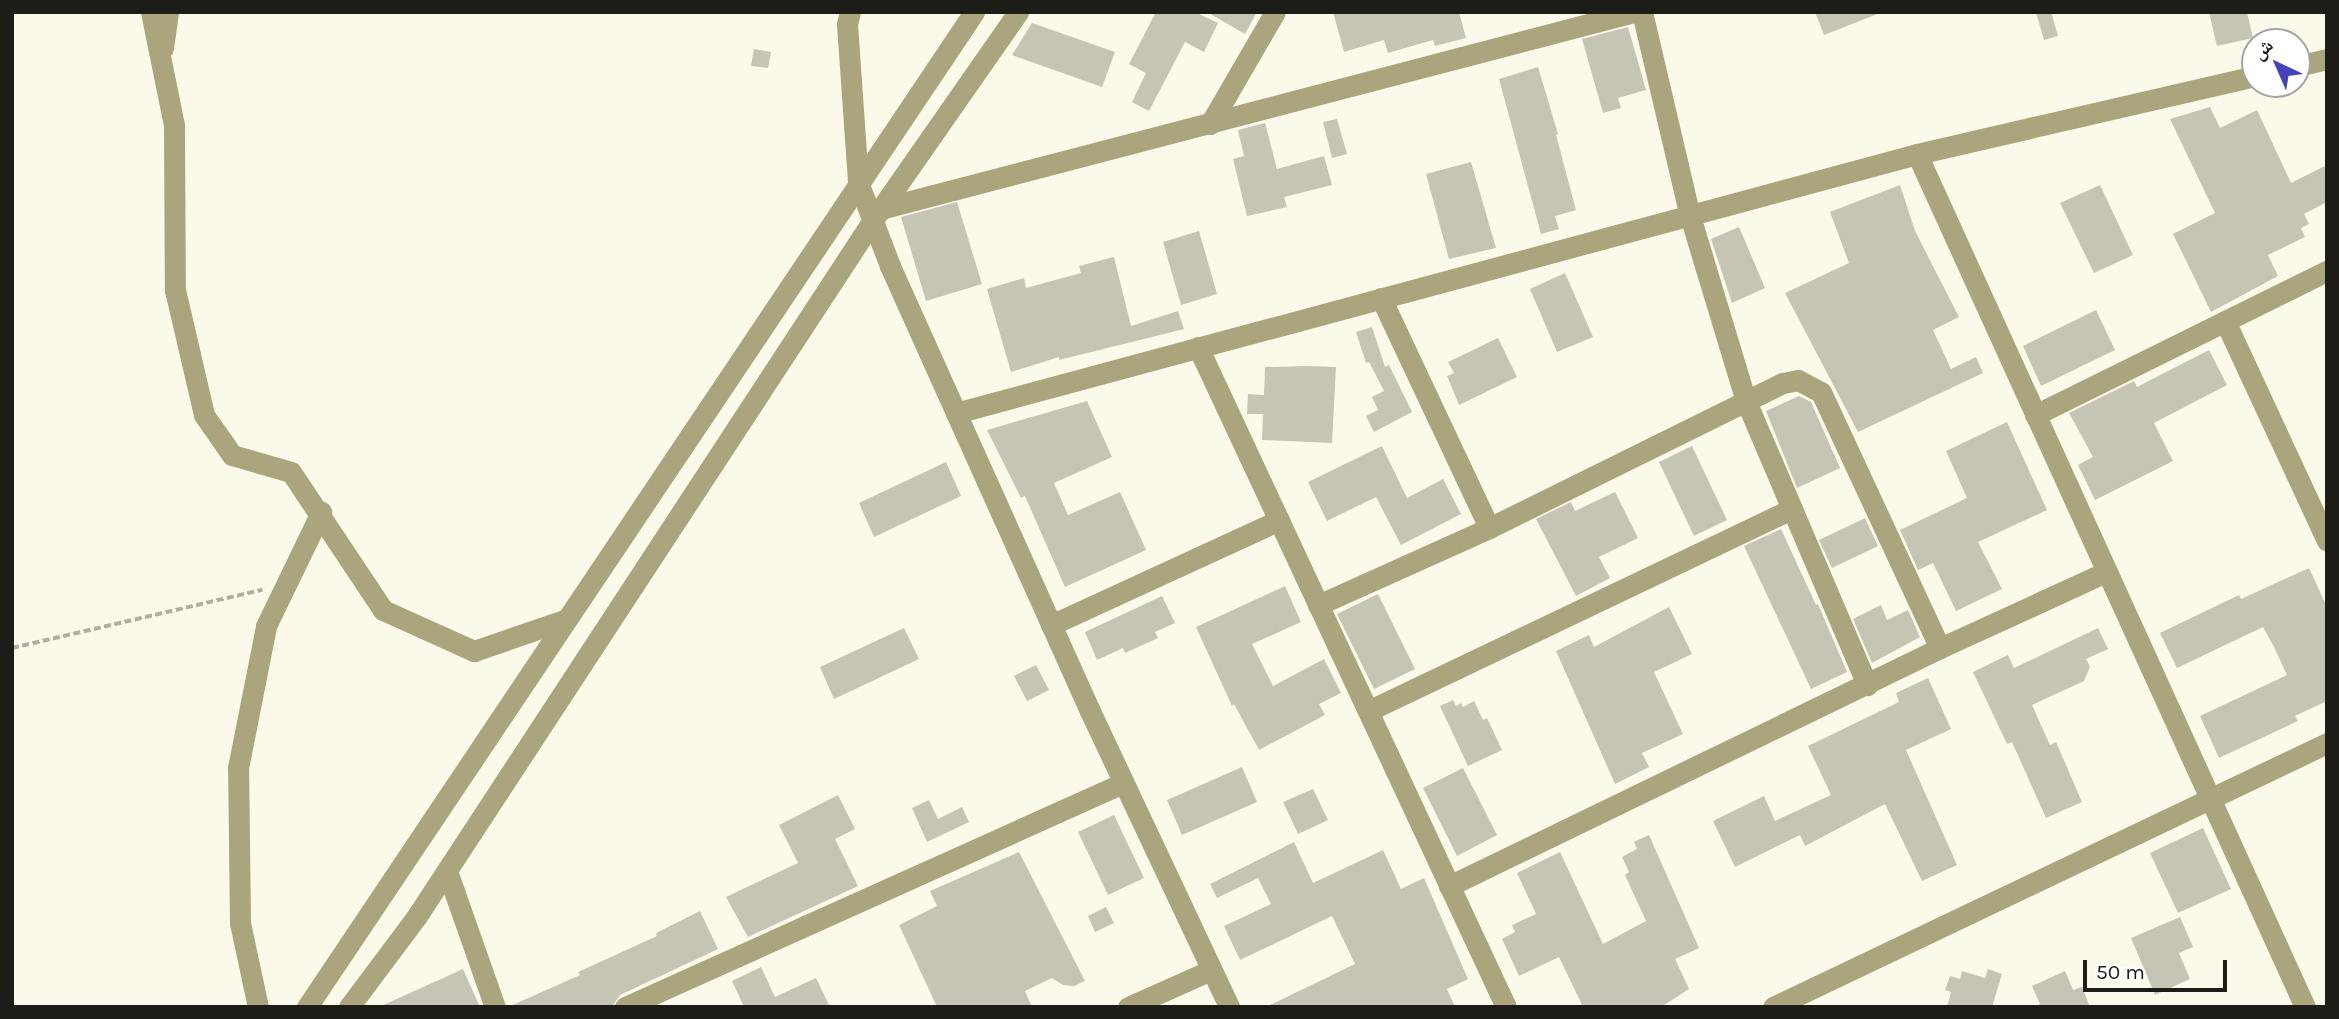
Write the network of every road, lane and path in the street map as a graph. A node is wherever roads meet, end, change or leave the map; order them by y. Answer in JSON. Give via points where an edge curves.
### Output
{"nodes":[{"id":1,"x":151,"y":12,"type":"edge"},
{"id":2,"x":168,"y":12,"type":"edge"},
{"id":3,"x":850,"y":12,"type":"edge"},
{"id":4,"x":974,"y":12,"type":"edge"},
{"id":5,"x":1018,"y":12,"type":"edge"},
{"id":6,"x":1275,"y":12,"type":"edge"},
{"id":7,"x":1634,"y":12,"type":"edge"},
{"id":8,"x":1642,"y":12,"type":"edge"},
{"id":9,"x":161,"y":63,"type":"junction"},
{"id":10,"x":2241,"y":79,"type":"edge"},
{"id":11,"x":1210,"y":124,"type":"junction"},
{"id":12,"x":1917,"y":154,"type":"junction"},
{"id":13,"x":859,"y":182,"type":"junction"},
{"id":14,"x":877,"y":214,"type":"junction"},
{"id":15,"x":1690,"y":216,"type":"junction"},
{"id":16,"x":2327,"y":271,"type":"edge"},
{"id":17,"x":1381,"y":298,"type":"junction"},
{"id":18,"x":2225,"y":321,"type":"junction"},
{"id":19,"x":1198,"y":347,"type":"junction"},
{"id":20,"x":1746,"y":401,"type":"junction"},
{"id":21,"x":956,"y":413,"type":"junction"},
{"id":22,"x":2035,"y":415,"type":"junction"},
{"id":23,"x":2317,"y":496,"type":"edge"},
{"id":24,"x":1792,"y":509,"type":"junction"},
{"id":25,"x":321,"y":512,"type":"junction"},
{"id":26,"x":1279,"y":520,"type":"junction"},
{"id":27,"x":1489,"y":528,"type":"junction"},
{"id":28,"x":2327,"y":541,"type":"edge"},
{"id":29,"x":2106,"y":572,"type":"junction"},
{"id":30,"x":285,"y":584,"type":"junction"},
{"id":31,"x":1318,"y":605,"type":"junction"},
{"id":32,"x":564,"y":620,"type":"junction"},
{"id":33,"x":1051,"y":625,"type":"junction"},
{"id":34,"x":12,"y":648,"type":"edge"},
{"id":35,"x":1940,"y":648,"type":"junction"},
{"id":36,"x":1867,"y":685,"type":"junction"},
{"id":37,"x":1368,"y":711,"type":"junction"},
{"id":38,"x":2327,"y":743,"type":"edge"},
{"id":39,"x":1124,"y":783,"type":"junction"},
{"id":40,"x":2210,"y":798,"type":"junction"},
{"id":41,"x":447,"y":871,"type":"junction"},
{"id":42,"x":1449,"y":886,"type":"junction"},
{"id":43,"x":1211,"y":970,"type":"junction"},
{"id":44,"x":258,"y":1007,"type":"edge"},
{"id":45,"x":307,"y":1007,"type":"edge"},
{"id":46,"x":349,"y":1007,"type":"edge"},
{"id":47,"x":495,"y":1007,"type":"edge"},
{"id":48,"x":625,"y":1007,"type":"edge"},
{"id":49,"x":1128,"y":1007,"type":"edge"},
{"id":50,"x":1229,"y":1007,"type":"edge"},
{"id":51,"x":1506,"y":1007,"type":"edge"},
{"id":52,"x":1773,"y":1007,"type":"edge"},
{"id":53,"x":2305,"y":1007,"type":"edge"}],
"edges":[{"from":1,"to":9,"type":"street"},
{"from":2,"to":9,"type":"street"},
{"from":3,"to":13,"type":"street","via":[[847,24]]},
{"from":4,"to":13,"type":"street"},
{"from":5,"to":14,"type":"street"},
{"from":6,"to":11,"type":"street"},
{"from":7,"to":11,"type":"street"},
{"from":8,"to":15,"type":"street"},
{"from":9,"to":25,"type":"street","via":[[174,125],[175,290],[204,415],[232,455],[291,472]]},
{"from":10,"to":12,"type":"street"},
{"from":11,"to":14,"type":"street"},
{"from":12,"to":15,"type":"street"},
{"from":12,"to":22,"type":"street"},
{"from":13,"to":14,"type":"street"},
{"from":13,"to":32,"type":"street"},
{"from":14,"to":21,"type":"street"},
{"from":14,"to":41,"type":"street"},
{"from":15,"to":17,"type":"street"},
{"from":15,"to":20,"type":"street"},
{"from":16,"to":18,"type":"street"},
{"from":17,"to":19,"type":"street"},
{"from":17,"to":27,"type":"street"},
{"from":18,"to":22,"type":"street"},
{"from":18,"to":23,"type":"street"},
{"from":19,"to":21,"type":"street"},
{"from":19,"to":26,"type":"street"},
{"from":20,"to":24,"type":"street"},
{"from":20,"to":27,"type":"street"},
{"from":20,"to":35,"type":"street","via":[[1790,381],[1806,382],[1821,392]]},
{"from":21,"to":33,"type":"street"},
{"from":22,"to":29,"type":"street"},
{"from":23,"to":28,"type":"street"},
{"from":24,"to":36,"type":"street"},
{"from":24,"to":37,"type":"street"},
{"from":25,"to":30,"type":"street"},
{"from":25,"to":32,"type":"street","via":[[383,610],[474,651]]},
{"from":26,"to":31,"type":"street"},
{"from":26,"to":33,"type":"street"},
{"from":27,"to":31,"type":"street"},
{"from":29,"to":35,"type":"street"},
{"from":29,"to":40,"type":"street"},
{"from":30,"to":34,"type":"path"},
{"from":30,"to":44,"type":"street","via":[[265,625],[238,768],[240,923]]},
{"from":31,"to":37,"type":"street"},
{"from":32,"to":45,"type":"street"},
{"from":33,"to":39,"type":"street"},
{"from":35,"to":36,"type":"street"},
{"from":36,"to":42,"type":"street"},
{"from":37,"to":42,"type":"street"},
{"from":38,"to":40,"type":"street"},
{"from":39,"to":43,"type":"street"},
{"from":39,"to":48,"type":"street"},
{"from":40,"to":52,"type":"street"},
{"from":40,"to":53,"type":"street"},
{"from":41,"to":46,"type":"street"},
{"from":41,"to":47,"type":"street"},
{"from":42,"to":51,"type":"street"},
{"from":43,"to":49,"type":"street"},
{"from":43,"to":50,"type":"street"}]}
